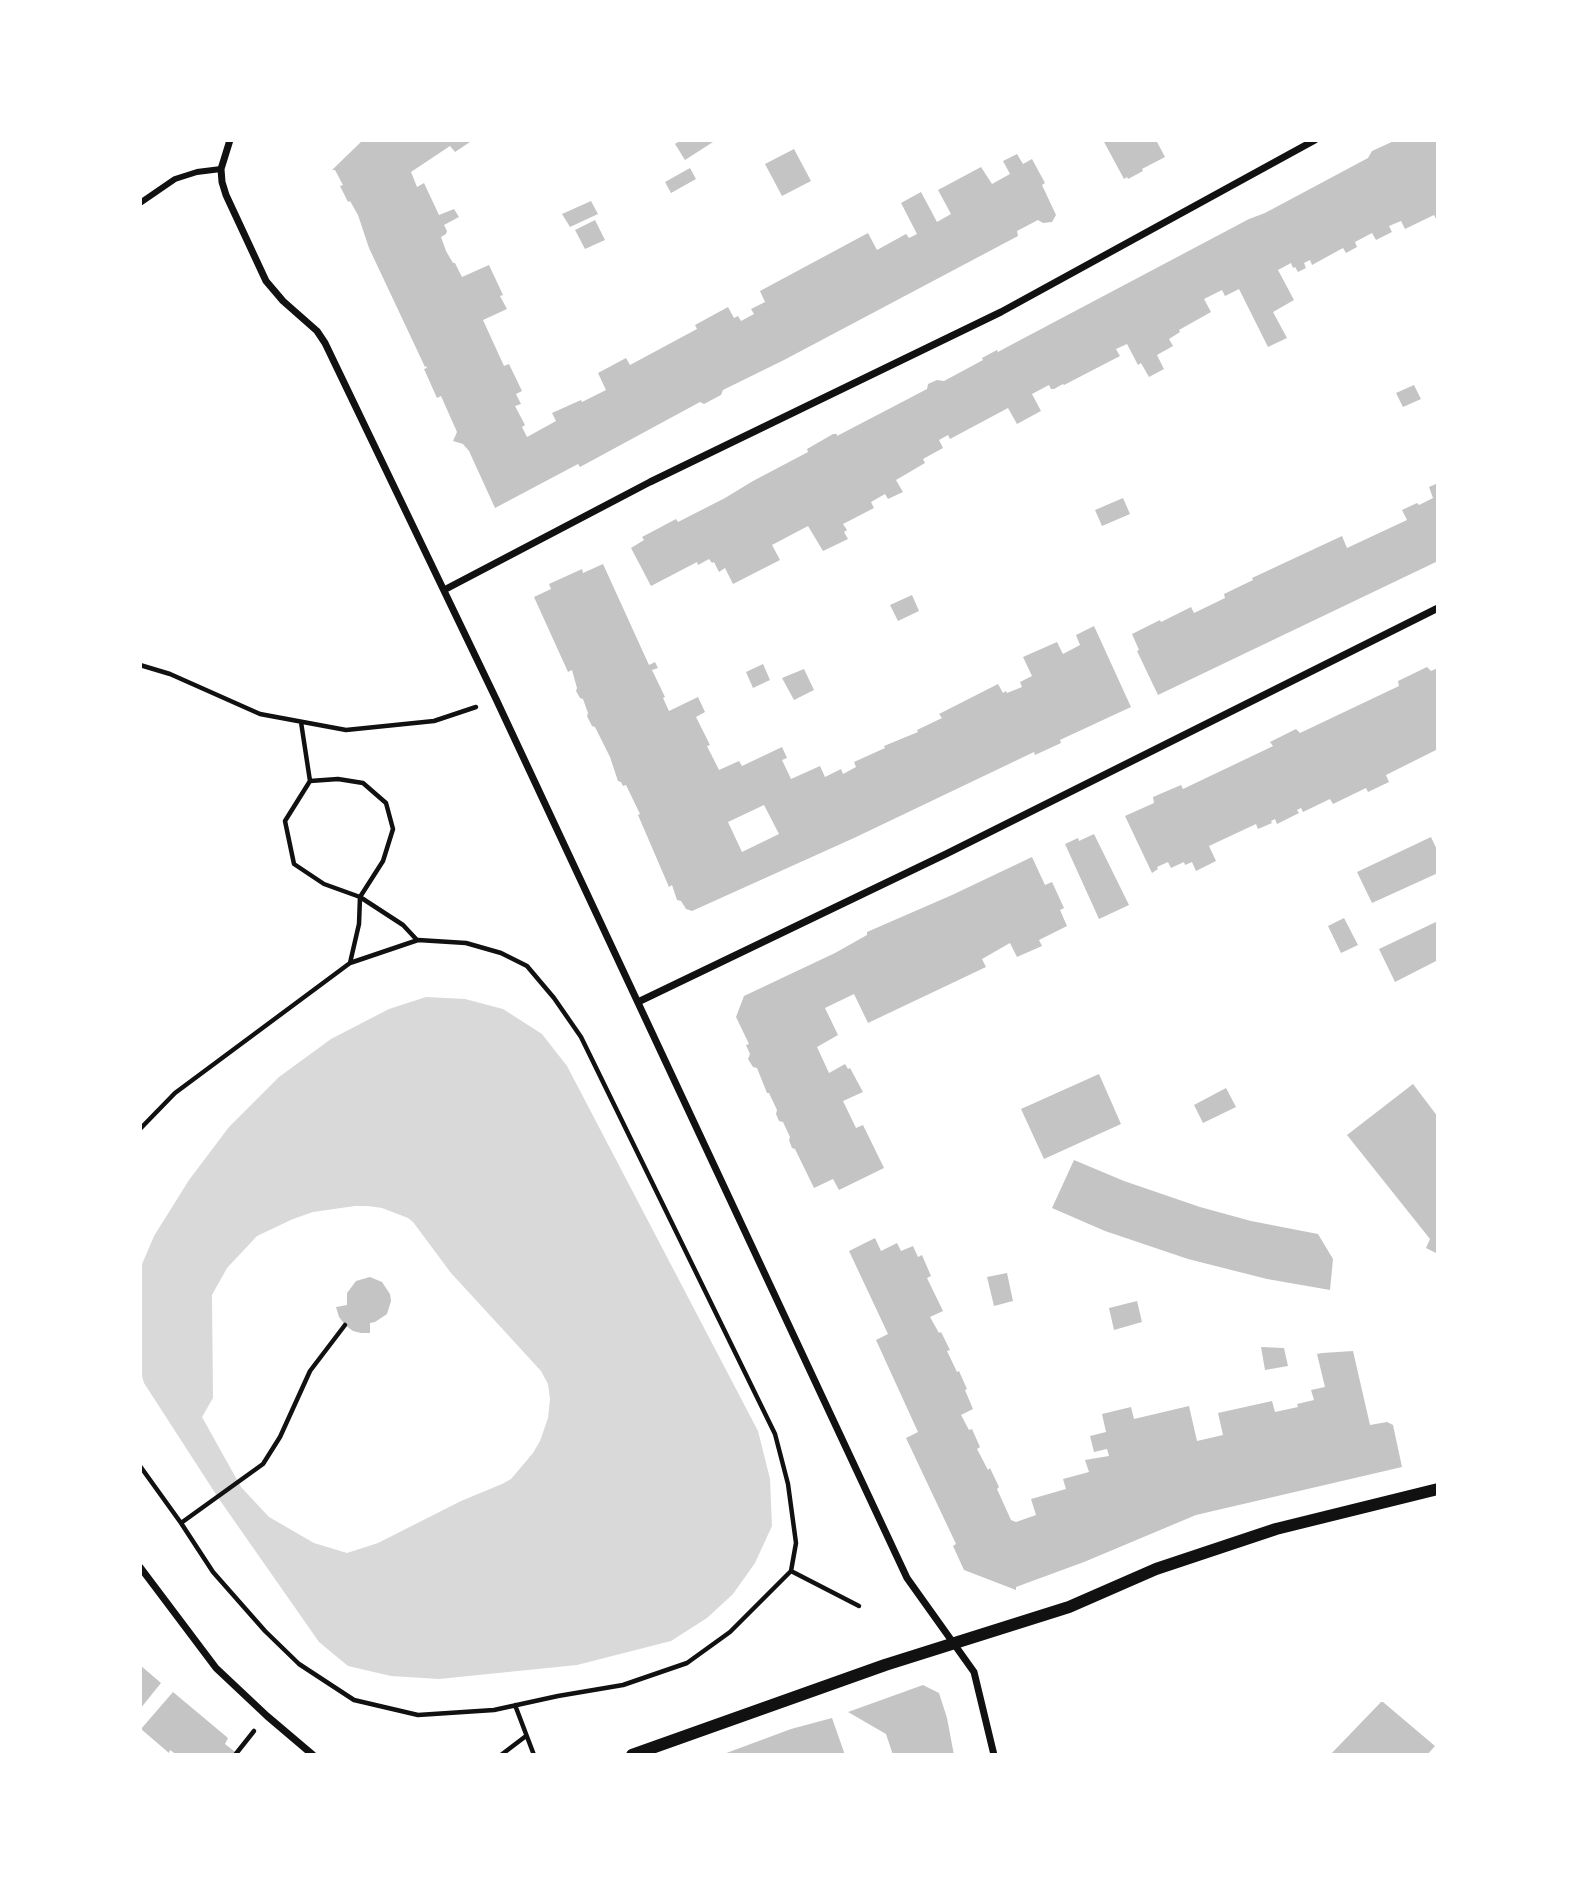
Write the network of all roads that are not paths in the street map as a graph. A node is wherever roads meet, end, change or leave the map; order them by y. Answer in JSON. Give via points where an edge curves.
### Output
{"nodes":[{"id":1,"x":230,"y":140,"type":"edge"},
{"id":2,"x":1315,"y":140,"type":"edge"},
{"id":3,"x":221,"y":169,"type":"junction"},
{"id":4,"x":140,"y":202,"type":"edge"},
{"id":5,"x":444,"y":590,"type":"junction"},
{"id":6,"x":1438,"y":608,"type":"edge"},
{"id":7,"x":638,"y":1002,"type":"junction"},
{"id":8,"x":1438,"y":1489,"type":"edge"},
{"id":9,"x":140,"y":1567,"type":"edge"},
{"id":10,"x":952,"y":1644,"type":"junction"},
{"id":11,"x":313,"y":1755,"type":"edge"},
{"id":12,"x":632,"y":1755,"type":"edge"},
{"id":13,"x":994,"y":1755,"type":"edge"}],
"edges":[{"from":1,"to":3,"type":"street"},
{"from":2,"to":5,"type":"street","via":[[1001,312],[650,482]]},
{"from":3,"to":4,"type":"street","via":[[175,179]]},
{"from":3,"to":5,"type":"street","via":[[226,195],[266,281],[325,343]]},
{"from":5,"to":7,"type":"street"},
{"from":6,"to":7,"type":"street"},
{"from":7,"to":10,"type":"street","via":[[907,1578]]},
{"from":8,"to":10,"type":"street","via":[[1276,1530],[1156,1569],[1069,1607]]},
{"from":9,"to":11,"type":"street","via":[[216,1668]]},
{"from":10,"to":12,"type":"street"},
{"from":10,"to":13,"type":"street","via":[[974,1672]]}]}
